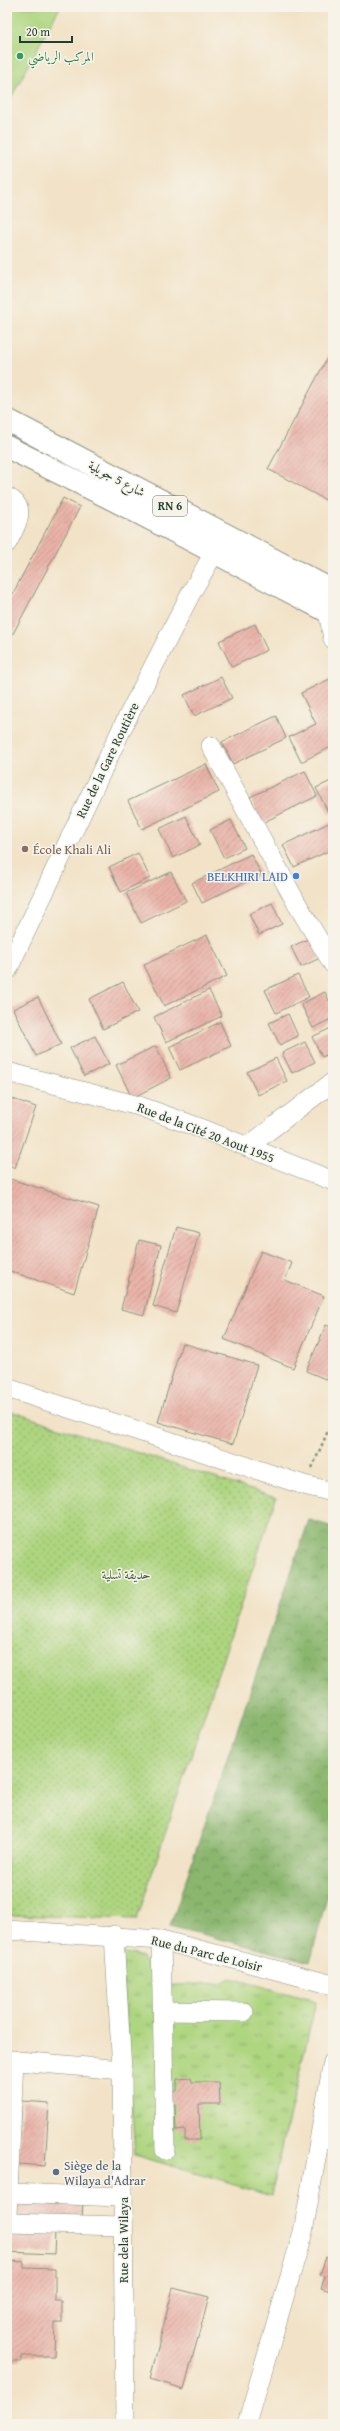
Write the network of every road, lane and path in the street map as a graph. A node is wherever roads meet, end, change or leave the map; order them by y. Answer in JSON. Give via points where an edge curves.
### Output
{"nodes":[{"id":1,"x":7,"y":420,"type":"edge"},
{"id":2,"x":7,"y":447,"type":"edge"},
{"id":3,"x":7,"y":497,"type":"edge"},
{"id":4,"x":7,"y":542,"type":"edge"},
{"id":5,"x":214,"y":553,"type":"junction"},
{"id":6,"x":331,"y":606,"type":"edge"},
{"id":7,"x":333,"y":639,"type":"edge"},
{"id":8,"x":211,"y":746,"type":"dead end"},
{"id":9,"x":14,"y":938,"type":"edge"},
{"id":10,"x":333,"y":964,"type":"edge"},
{"id":11,"x":7,"y":972,"type":"edge"},
{"id":12,"x":7,"y":1072,"type":"edge"},
{"id":13,"x":333,"y":1082,"type":"edge"},
{"id":14,"x":247,"y":1147,"type":"junction"},
{"id":15,"x":333,"y":1181,"type":"edge"},
{"id":16,"x":7,"y":1388,"type":"edge"},
{"id":17,"x":333,"y":1419,"type":"edge"},
{"id":18,"x":304,"y":1485,"type":"junction"},
{"id":19,"x":333,"y":1492,"type":"edge"},
{"id":20,"x":7,"y":1930,"type":"edge"},
{"id":21,"x":114,"y":1935,"type":"junction"},
{"id":22,"x":161,"y":1940,"type":"junction"},
{"id":23,"x":333,"y":1985,"type":"edge"},
{"id":24,"x":163,"y":2011,"type":"junction"},
{"id":25,"x":244,"y":2012,"type":"dead end"},
{"id":26,"x":10,"y":2060,"type":"edge"},
{"id":27,"x":333,"y":2062,"type":"edge"},
{"id":28,"x":122,"y":2070,"type":"junction"},
{"id":29,"x":165,"y":2150,"type":"dead end"},
{"id":30,"x":9,"y":2193,"type":"junction"},
{"id":31,"x":123,"y":2197,"type":"junction"},
{"id":32,"x":7,"y":2215,"type":"edge"},
{"id":33,"x":7,"y":2223,"type":"edge"},
{"id":34,"x":123,"y":2226,"type":"junction"},
{"id":35,"x":124,"y":2424,"type":"edge"},
{"id":36,"x":247,"y":2424,"type":"edge"}],
"edges":[{"from":1,"to":6,"type":"main road","name":"شارع 5 جويلية","number":"RN 6"},
{"from":2,"to":5,"type":"main road","name":"شارع 5 جويلية","number":"RN 6"},
{"from":3,"to":4,"type":"street","via":[[15,502],[20,511],[18,521]]},
{"from":5,"to":6,"type":"main road","name":"شارع 5 جويلية","number":"RN 6"},
{"from":5,"to":9,"type":"street","name":"Rue de la Gare Routière"},
{"from":6,"to":7,"type":"street"},
{"from":8,"to":10,"type":"street","via":[[297,904]]},
{"from":9,"to":11,"type":"street","name":"Rue de la Gare Routière"},
{"from":12,"to":14,"type":"street","name":"Rue de la Cité 20 Aout 1955","via":[[139,1106]]},
{"from":13,"to":14,"type":"street"},
{"from":14,"to":15,"type":"street","name":"Rue de la Cité 20 Aout 1955"},
{"from":16,"to":18,"type":"street"},
{"from":17,"to":18,"type":"path"},
{"from":18,"to":19,"type":"street"},
{"from":20,"to":21,"type":"street","name":"Rue du Parc de Loisir"},
{"from":21,"to":22,"type":"street","name":"Rue du Parc de Loisir"},
{"from":21,"to":28,"type":"street","name":"Rue dela Wilaya"},
{"from":22,"to":23,"type":"street","name":"Rue du Parc de Loisir"},
{"from":22,"to":24,"type":"street"},
{"from":24,"to":25,"type":"street"},
{"from":24,"to":29,"type":"street"},
{"from":26,"to":28,"type":"street"},
{"from":26,"to":30,"type":"street"},
{"from":27,"to":36,"type":"street","via":[[303,2232]]},
{"from":28,"to":31,"type":"street","name":"Rue dela Wilaya"},
{"from":30,"to":31,"type":"street"},
{"from":30,"to":32,"type":"street"},
{"from":31,"to":34,"type":"street","name":"Rue dela Wilaya"},
{"from":33,"to":34,"type":"street"},
{"from":34,"to":35,"type":"street","name":"Rue dela Wilaya"}]}
